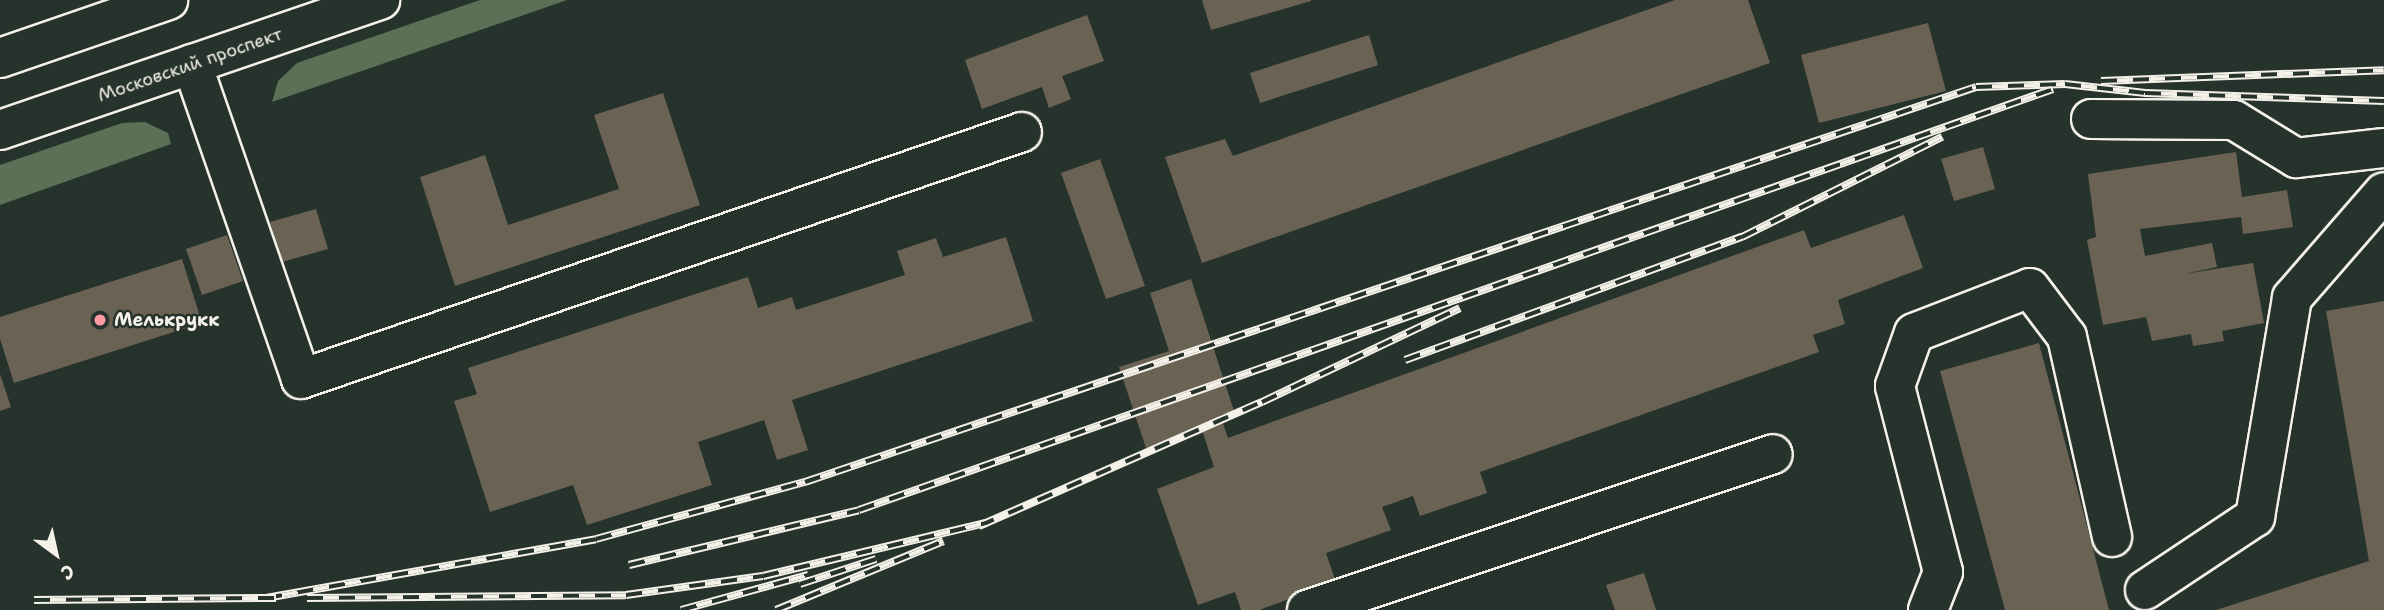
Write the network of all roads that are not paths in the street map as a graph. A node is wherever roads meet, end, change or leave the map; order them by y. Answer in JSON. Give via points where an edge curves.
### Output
{"nodes":[{"id":1,"x":167,"y":0,"type":"edge"},
{"id":2,"x":380,"y":0,"type":"edge"},
{"id":3,"x":0,"y":58,"type":"edge"},
{"id":4,"x":192,"y":64,"type":"junction"},
{"id":5,"x":2091,"y":119,"type":"dead end"},
{"id":6,"x":0,"y":130,"type":"edge"},
{"id":7,"x":1022,"y":132,"type":"dead end"},
{"id":8,"x":2384,"y":148,"type":"edge"},
{"id":9,"x":2384,"y":192,"type":"edge"},
{"id":10,"x":1773,"y":454,"type":"dead end"},
{"id":11,"x":2112,"y":537,"type":"dead end"},
{"id":12,"x":2144,"y":590,"type":"dead end"},
{"id":13,"x":1307,"y":610,"type":"edge"},
{"id":14,"x":1928,"y":610,"type":"edge"}],
"edges":[{"from":1,"to":3,"type":"main road"},
{"from":2,"to":4,"type":"main road","name":"Московский проспект"},
{"from":4,"to":6,"type":"main road","name":"Московский проспект"},
{"from":4,"to":7,"type":"main road","via":[[301,379]]},
{"from":5,"to":8,"type":"main road","via":[[2234,120],[2296,158]]},
{"from":9,"to":12,"type":"main road","via":[[2292,298],[2255,517]]},
{"from":10,"to":13,"type":"main road"},
{"from":11,"to":14,"type":"main road","via":[[2067,337],[2030,288],[1914,332],[1895,386],[1943,572]]}]}
